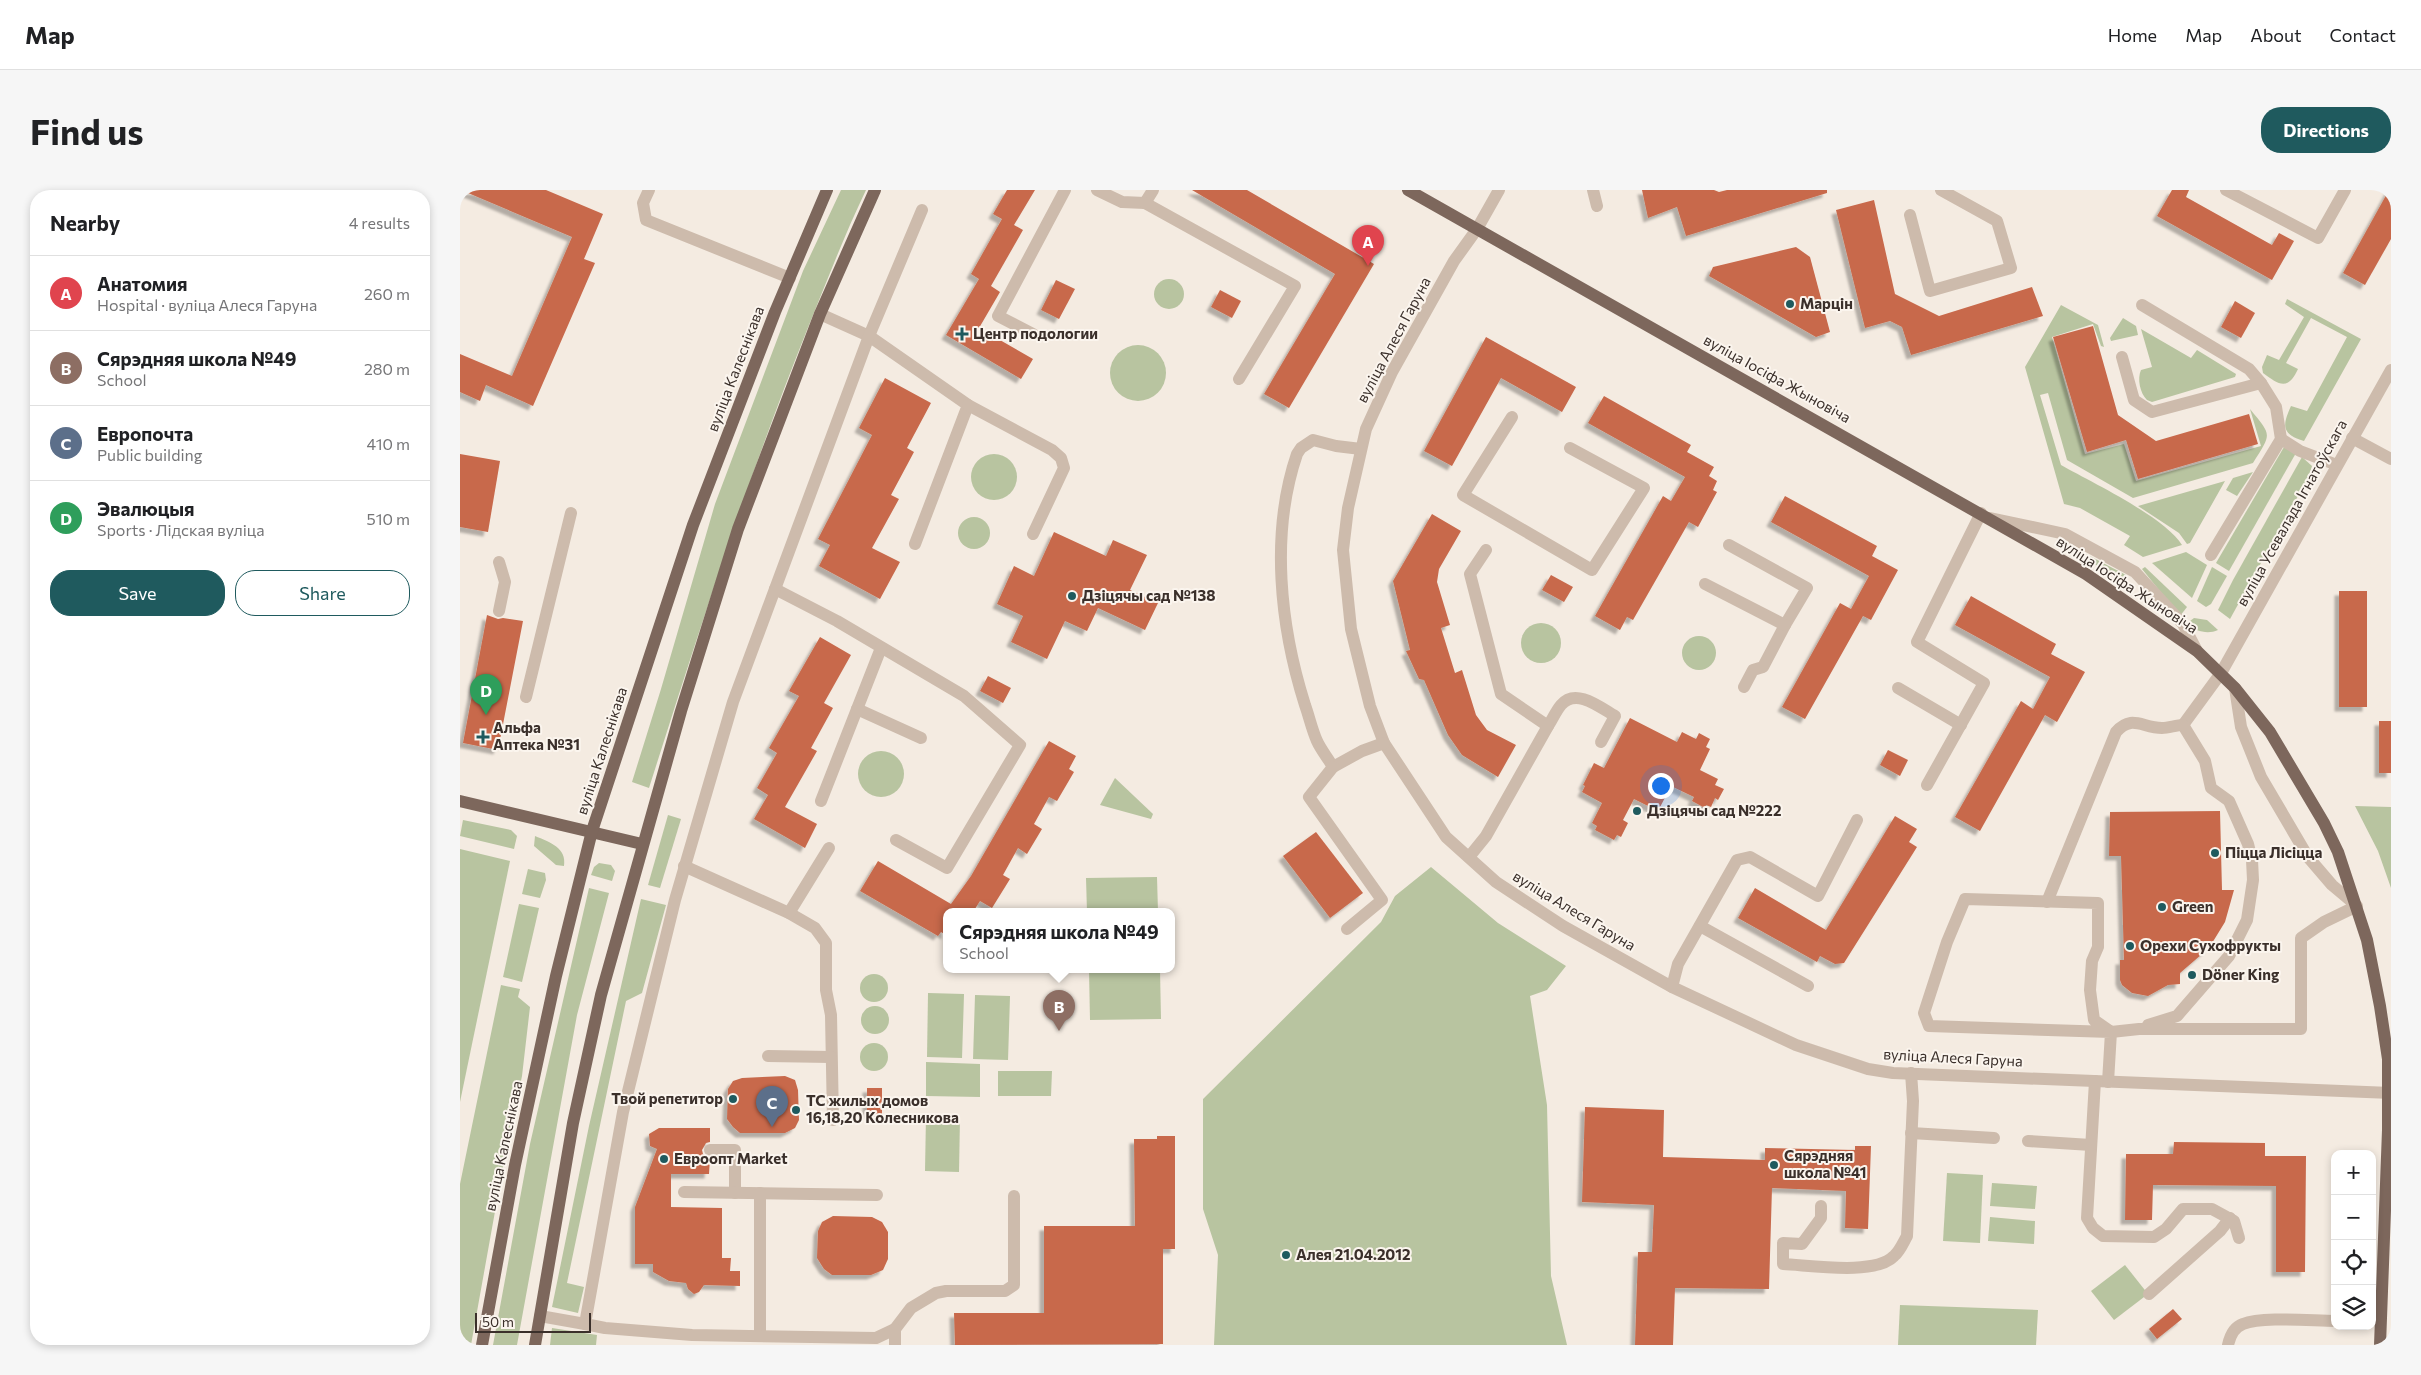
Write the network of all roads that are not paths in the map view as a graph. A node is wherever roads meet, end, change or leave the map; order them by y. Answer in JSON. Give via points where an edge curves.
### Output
{"nodes":[{"id":1,"x":649,"y":190,"type":"edge"},
{"id":2,"x":827,"y":190,"type":"edge"},
{"id":3,"x":875,"y":190,"type":"edge"},
{"id":4,"x":1065,"y":190,"type":"edge"},
{"id":5,"x":1097,"y":190,"type":"edge"},
{"id":6,"x":1153,"y":190,"type":"edge"},
{"id":7,"x":1408,"y":190,"type":"edge"},
{"id":8,"x":1499,"y":190,"type":"edge"},
{"id":9,"x":1593,"y":190,"type":"edge"},
{"id":10,"x":1942,"y":190,"type":"edge"},
{"id":11,"x":2226,"y":190,"type":"edge"},
{"id":12,"x":2345,"y":190,"type":"edge"},
{"id":13,"x":1144,"y":203,"type":"junction"},
{"id":14,"x":1597,"y":206,"type":"dead end"},
{"id":15,"x":922,"y":210,"type":"dead end"},
{"id":16,"x":1910,"y":215,"type":"dead end"},
{"id":17,"x":1477,"y":229,"type":"junction"},
{"id":18,"x":790,"y":278,"type":"junction"},
{"id":19,"x":2142,"y":305,"type":"dead end"},
{"id":20,"x":820,"y":314,"type":"junction"},
{"id":21,"x":1033,"y":334,"type":"dead end"},
{"id":22,"x":869,"y":336,"type":"junction"},
{"id":23,"x":2122,"y":357,"type":"dead end"},
{"id":24,"x":2391,"y":370,"type":"edge"},
{"id":25,"x":1239,"y":379,"type":"dead end"},
{"id":26,"x":2261,"y":383,"type":"junction"},
{"id":27,"x":968,"y":405,"type":"junction"},
{"id":28,"x":1512,"y":417,"type":"dead end"},
{"id":29,"x":2281,"y":438,"type":"junction"},
{"id":30,"x":2352,"y":438,"type":"junction"},
{"id":31,"x":1570,"y":448,"type":"dead end"},
{"id":32,"x":1361,"y":449,"type":"junction"},
{"id":33,"x":2391,"y":459,"type":"edge"},
{"id":34,"x":2337,"y":465,"type":"junction"},
{"id":35,"x":571,"y":513,"type":"dead end"},
{"id":36,"x":1986,"y":516,"type":"junction"},
{"id":37,"x":1033,"y":534,"type":"dead end"},
{"id":38,"x":915,"y":544,"type":"dead end"},
{"id":39,"x":1729,"y":545,"type":"dead end"},
{"id":40,"x":1486,"y":550,"type":"dead end"},
{"id":41,"x":2211,"y":555,"type":"dead end"},
{"id":42,"x":499,"y":562,"type":"dead end"},
{"id":43,"x":1704,"y":584,"type":"dead end"},
{"id":44,"x":775,"y":589,"type":"junction"},
{"id":45,"x":499,"y":611,"type":"dead end"},
{"id":46,"x":1784,"y":624,"type":"junction"},
{"id":47,"x":880,"y":648,"type":"junction"},
{"id":48,"x":2197,"y":651,"type":"junction"},
{"id":49,"x":2222,"y":673,"type":"junction"},
{"id":50,"x":1744,"y":687,"type":"dead end"},
{"id":51,"x":1898,"y":688,"type":"dead end"},
{"id":52,"x":2236,"y":688,"type":"junction"},
{"id":53,"x":526,"y":698,"type":"dead end"},
{"id":54,"x":857,"y":708,"type":"junction"},
{"id":55,"x":2183,"y":724,"type":"junction"},
{"id":56,"x":1961,"y":725,"type":"junction"},
{"id":57,"x":1548,"y":726,"type":"junction"},
{"id":58,"x":920,"y":738,"type":"dead end"},
{"id":59,"x":1601,"y":742,"type":"dead end"},
{"id":60,"x":1384,"y":743,"type":"junction"},
{"id":61,"x":1333,"y":766,"type":"junction"},
{"id":62,"x":1927,"y":784,"type":"dead end"},
{"id":63,"x":460,"y":800,"type":"edge"},
{"id":64,"x":821,"y":801,"type":"dead end"},
{"id":65,"x":1857,"y":820,"type":"dead end"},
{"id":66,"x":592,"y":832,"type":"junction"},
{"id":67,"x":896,"y":840,"type":"dead end"},
{"id":68,"x":642,"y":844,"type":"junction"},
{"id":69,"x":829,"y":848,"type":"dead end"},
{"id":70,"x":1469,"y":857,"type":"junction"},
{"id":71,"x":684,"y":866,"type":"junction"},
{"id":72,"x":2047,"y":902,"type":"junction"},
{"id":73,"x":2357,"y":906,"type":"junction"},
{"id":74,"x":789,"y":913,"type":"junction"},
{"id":75,"x":1700,"y":926,"type":"junction"},
{"id":76,"x":1346,"y":929,"type":"dead end"},
{"id":77,"x":1808,"y":986,"type":"dead end"},
{"id":78,"x":1672,"y":987,"type":"junction"},
{"id":79,"x":2139,"y":1029,"type":"junction"},
{"id":80,"x":2111,"y":1032,"type":"junction"},
{"id":81,"x":768,"y":1056,"type":"dead end"},
{"id":82,"x":831,"y":1057,"type":"junction"},
{"id":83,"x":1911,"y":1073,"type":"junction"},
{"id":84,"x":2095,"y":1081,"type":"junction"},
{"id":85,"x":2108,"y":1082,"type":"junction"},
{"id":86,"x":2390,"y":1093,"type":"edge"},
{"id":87,"x":833,"y":1120,"type":"dead end"},
{"id":88,"x":1911,"y":1133,"type":"junction"},
{"id":89,"x":1994,"y":1138,"type":"dead end"},
{"id":90,"x":2028,"y":1141,"type":"dead end"},
{"id":91,"x":2091,"y":1145,"type":"junction"},
{"id":92,"x":710,"y":1150,"type":"dead end"},
{"id":93,"x":684,"y":1192,"type":"dead end"},
{"id":94,"x":760,"y":1193,"type":"junction"},
{"id":95,"x":735,"y":1194,"type":"junction"},
{"id":96,"x":877,"y":1195,"type":"dead end"},
{"id":97,"x":1014,"y":1196,"type":"dead end"},
{"id":98,"x":1821,"y":1206,"type":"dead end"},
{"id":99,"x":2230,"y":1218,"type":"junction"},
{"id":100,"x":2239,"y":1238,"type":"dead end"},
{"id":101,"x":2149,"y":1294,"type":"dead end"},
{"id":102,"x":540,"y":1316,"type":"junction"},
{"id":103,"x":2331,"y":1322,"type":"edge"},
{"id":104,"x":2377,"y":1322,"type":"edge"},
{"id":105,"x":585,"y":1324,"type":"junction"},
{"id":106,"x":895,"y":1329,"type":"junction"},
{"id":107,"x":760,"y":1336,"type":"junction"},
{"id":108,"x":774,"y":1341,"type":"edge"},
{"id":109,"x":817,"y":1341,"type":"edge"},
{"id":110,"x":482,"y":1345,"type":"edge"},
{"id":111,"x":535,"y":1345,"type":"edge"},
{"id":112,"x":896,"y":1345,"type":"edge"},
{"id":113,"x":2228,"y":1345,"type":"edge"},
{"id":114,"x":2381,"y":1345,"type":"edge"}],
"edges":[{"from":1,"to":18,"type":"street","via":[[643,203],[646,220]]},
{"from":2,"to":18,"type":"main road","name":"вуліца Калеснікава"},
{"from":3,"to":20,"type":"main road"},
{"from":4,"to":21,"type":"street","via":[[998,316]]},
{"from":5,"to":13,"type":"street","via":[[1122,202]]},
{"from":6,"to":13,"type":"street"},
{"from":7,"to":17,"type":"main road","name":"вуліца Іосіфа Жыновіча"},
{"from":8,"to":17,"type":"street","name":"вуліца Алеся Гаруна"},
{"from":9,"to":14,"type":"street"},
{"from":10,"to":16,"type":"street","via":[[1997,221],[2011,268],[1930,291]]},
{"from":11,"to":12,"type":"street","via":[[2318,238]]},
{"from":13,"to":25,"type":"street","via":[[1295,286]]},
{"from":15,"to":22,"type":"street"},
{"from":17,"to":32,"type":"street","name":"вуліца Алеся Гаруна","via":[[1454,261],[1392,372],[1366,429]]},
{"from":17,"to":36,"type":"main road","name":"вуліца Іосіфа Жыновіча"},
{"from":18,"to":66,"type":"main road","name":"вуліца Калеснікава","via":[[693,525]]},
{"from":19,"to":26,"type":"street","via":[[2249,370]]},
{"from":20,"to":22,"type":"street"},
{"from":20,"to":68,"type":"main road","via":[[738,529]]},
{"from":22,"to":27,"type":"street"},
{"from":22,"to":44,"type":"street"},
{"from":23,"to":26,"type":"street","via":[[2134,400],[2152,412]]},
{"from":24,"to":30,"type":"street","name":"вуліца Усевалада Ігнатоўскага"},
{"from":26,"to":29,"type":"street","via":[[2276,407]]},
{"from":27,"to":37,"type":"street","via":[[1061,458],[1064,468]]},
{"from":27,"to":38,"type":"street"},
{"from":28,"to":31,"type":"street","via":[[1464,495],[1592,570],[1644,488]]},
{"from":29,"to":34,"type":"street","via":[[2300,451]]},
{"from":29,"to":41,"type":"street"},
{"from":30,"to":33,"type":"street"},
{"from":30,"to":34,"type":"street","name":"вуліца Усевалада Ігнатоўскага"},
{"from":32,"to":60,"type":"street","name":"вуліца Алеся Гаруна","via":[[1348,508],[1343,550],[1345,581],[1351,629],[1370,706]]},
{"from":32,"to":61,"type":"street","via":[[1313,440],[1302,448],[1295,461],[1284,521],[1283,599],[1290,648],[1317,740]]},
{"from":34,"to":49,"type":"street","name":"вуліца Усевалада Ігнатоўскага"},
{"from":35,"to":53,"type":"street"},
{"from":36,"to":48,"type":"main road","name":"вуліца Іосіфа Жыновіча","via":[[2086,574]]},
{"from":36,"to":48,"type":"street","via":[[2065,534],[2135,572],[2182,624]]},
{"from":36,"to":56,"type":"street","via":[[1917,642],[1984,683]]},
{"from":39,"to":46,"type":"street","via":[[1807,588]]},
{"from":40,"to":57,"type":"street","via":[[1470,574],[1501,694]]},
{"from":42,"to":45,"type":"street","via":[[504,582]]},
{"from":43,"to":46,"type":"street"},
{"from":44,"to":47,"type":"street"},
{"from":44,"to":71,"type":"street","via":[[733,702]]},
{"from":46,"to":50,"type":"street","via":[[1763,666],[1753,670]]},
{"from":47,"to":54,"type":"street"},
{"from":47,"to":67,"type":"street","via":[[964,696],[1020,745],[947,868]]},
{"from":48,"to":49,"type":"main road","name":"вуліца Іосіфа Жыновіча"},
{"from":49,"to":52,"type":"main road","name":"вуліца Іосіфа Жыновіча"},
{"from":49,"to":55,"type":"street","name":"вуліца Усевалада Ігнатоўскага"},
{"from":51,"to":56,"type":"street"},
{"from":52,"to":73,"type":"main road","name":"вуліца Іосіфа Жыновіча","via":[[2270,732],[2324,823]]},
{"from":52,"to":73,"type":"street","via":[[2241,727],[2261,777],[2308,858]]},
{"from":54,"to":58,"type":"street"},
{"from":54,"to":64,"type":"street"},
{"from":55,"to":72,"type":"street","via":[[2161,728],[2125,723],[2116,732]]},
{"from":55,"to":79,"type":"street","via":[[2205,761],[2211,788],[2229,801],[2243,828],[2252,860],[2251,900],[2240,937],[2212,976],[2177,1016]]},
{"from":56,"to":62,"type":"street"},
{"from":57,"to":59,"type":"street","via":[[1562,704],[1572,698],[1583,698],[1615,716]]},
{"from":57,"to":70,"type":"street","via":[[1486,836]]},
{"from":60,"to":61,"type":"street"},
{"from":60,"to":70,"type":"street","name":"вуліца Алеся Гаруна","via":[[1446,837]]},
{"from":61,"to":76,"type":"street","via":[[1309,798],[1382,900]]},
{"from":63,"to":66,"type":"main road"},
{"from":65,"to":75,"type":"street","via":[[1818,896],[1750,857],[1737,860]]},
{"from":66,"to":68,"type":"main road"},
{"from":66,"to":110,"type":"main road","name":"вуліца Калеснікава","via":[[558,967]]},
{"from":68,"to":102,"type":"main road","via":[[601,995],[573,1123]]},
{"from":69,"to":74,"type":"street"},
{"from":70,"to":78,"type":"street","name":"вуліца Алеся Гаруна","via":[[1496,882],[1563,926]]},
{"from":71,"to":74,"type":"street"},
{"from":71,"to":105,"type":"street","via":[[623,1112]]},
{"from":72,"to":80,"type":"street","via":[[2098,903],[2098,947],[2092,960],[2090,990],[2094,1020]]},
{"from":72,"to":80,"type":"street","via":[[1965,900],[1947,942],[1924,1013],[1929,1026]]},
{"from":73,"to":79,"type":"street","via":[[2301,938],[2301,1029]]},
{"from":73,"to":86,"type":"main road","name":"вуліца Іосіфа Жыновіча","via":[[2380,1006]]},
{"from":74,"to":82,"type":"street","via":[[815,928],[826,943]]},
{"from":75,"to":77,"type":"street"},
{"from":75,"to":78,"type":"street","via":[[1678,964]]},
{"from":78,"to":83,"type":"street","name":"вуліца Алеся Гаруна","via":[[1796,1045],[1868,1069]]},
{"from":79,"to":80,"type":"street"},
{"from":80,"to":85,"type":"street"},
{"from":81,"to":82,"type":"street"},
{"from":82,"to":87,"type":"street"},
{"from":83,"to":84,"type":"street","name":"вуліца Алеся Гаруна"},
{"from":83,"to":88,"type":"street"},
{"from":84,"to":85,"type":"street","name":"вуліца Алеся Гаруна"},
{"from":84,"to":91,"type":"street"},
{"from":85,"to":86,"type":"street","name":"вуліца Алеся Гаруна"},
{"from":86,"to":104,"type":"main road","name":"вуліца Іосіфа Жыновіча"},
{"from":88,"to":89,"type":"street"},
{"from":88,"to":98,"type":"street","via":[[1907,1236],[1894,1257],[1870,1267],[1783,1264],[1784,1243],[1802,1244],[1821,1218]]},
{"from":90,"to":91,"type":"street"},
{"from":91,"to":99,"type":"street","via":[[2088,1218],[2092,1228],[2103,1236],[2154,1237],[2166,1229],[2183,1209],[2212,1210]]},
{"from":92,"to":95,"type":"street","via":[[735,1150]]},
{"from":93,"to":95,"type":"street"},
{"from":94,"to":95,"type":"street"},
{"from":94,"to":96,"type":"street"},
{"from":94,"to":107,"type":"street"},
{"from":97,"to":106,"type":"street","via":[[1014,1285],[1011,1289],[936,1294],[911,1308]]},
{"from":99,"to":100,"type":"street","via":[[2234,1220]]},
{"from":99,"to":101,"type":"street","via":[[2220,1231]]},
{"from":102,"to":105,"type":"street"},
{"from":102,"to":111,"type":"main road"},
{"from":103,"to":113,"type":"street","via":[[2262,1321],[2243,1324],[2234,1330]]},
{"from":104,"to":114,"type":"main road","name":"вуліца Іосіфа Жыновіча"},
{"from":105,"to":107,"type":"street","via":[[682,1334]]},
{"from":106,"to":109,"type":"street","via":[[876,1338]]},
{"from":106,"to":112,"type":"street"},
{"from":107,"to":108,"type":"street"},
{"from":108,"to":109,"type":"street"}]}
